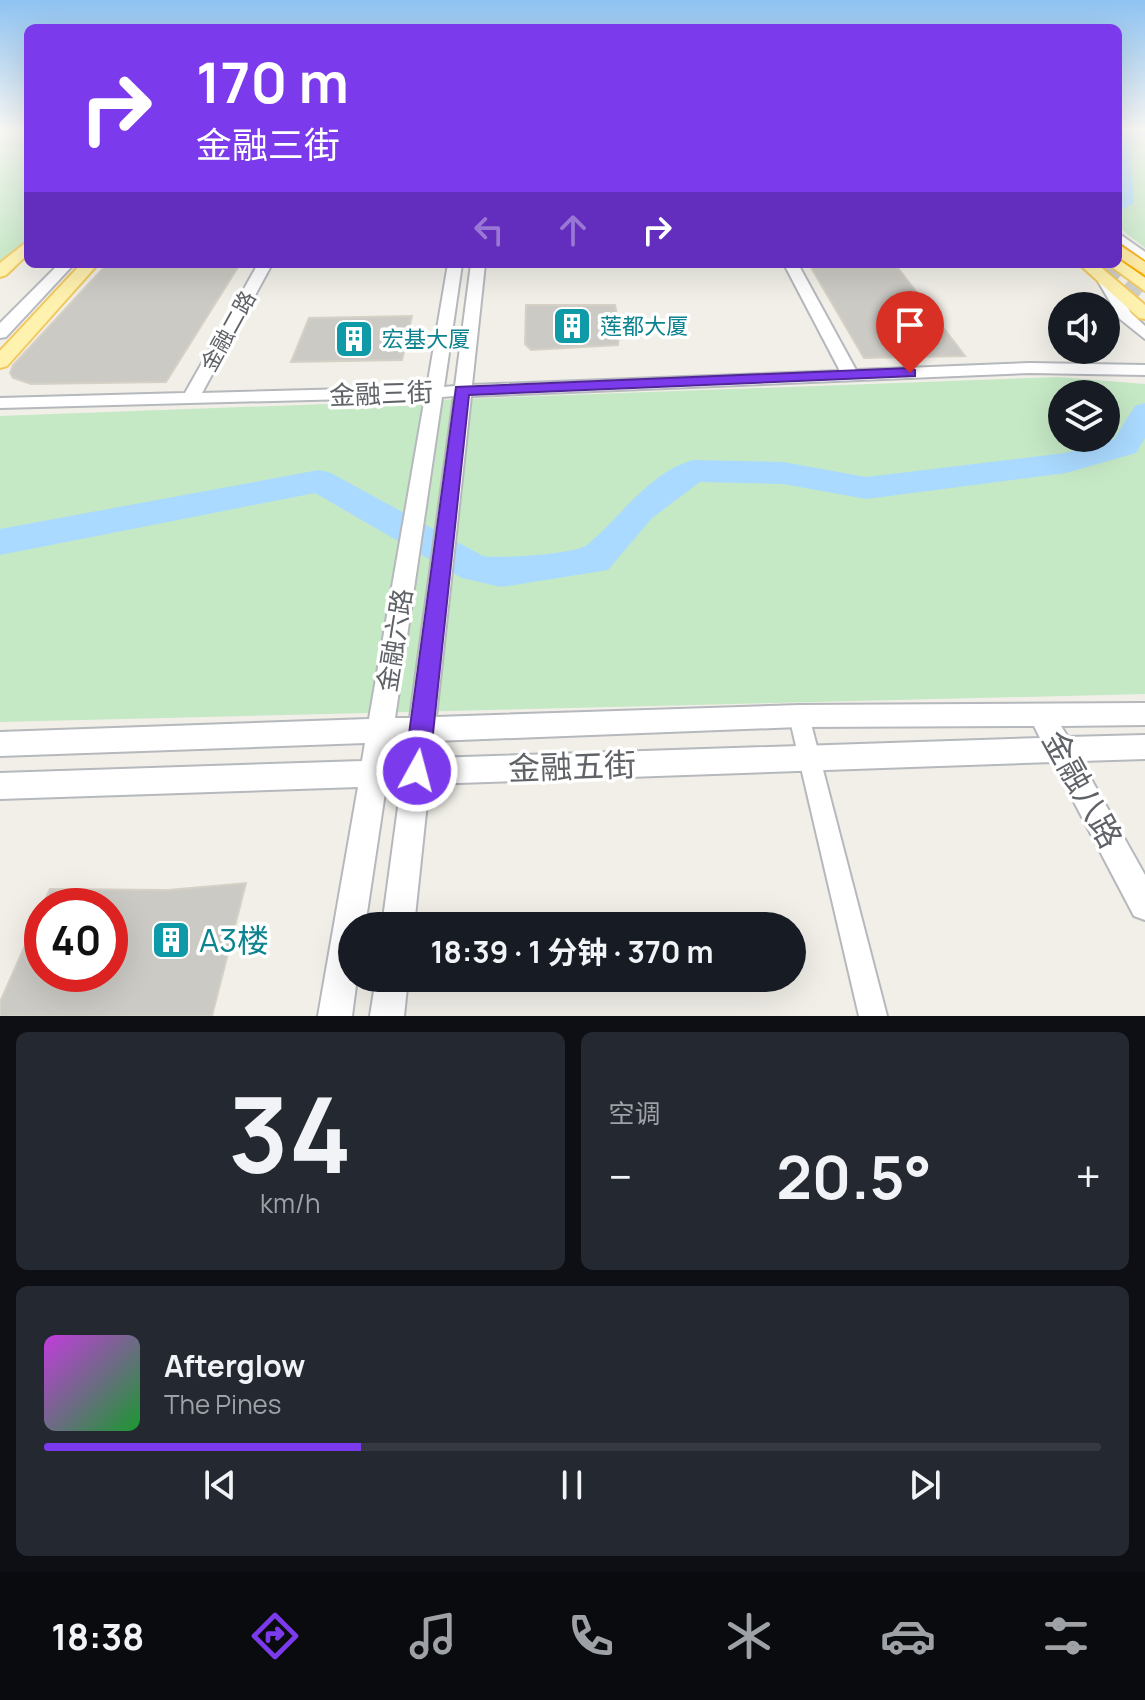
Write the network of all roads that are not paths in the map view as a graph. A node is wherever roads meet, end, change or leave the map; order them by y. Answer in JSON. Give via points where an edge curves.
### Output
{"nodes":[{"id":1,"x":1122,"y":239,"type":"edge"},
{"id":2,"x":24,"y":250,"type":"edge"},
{"id":3,"x":1122,"y":252,"type":"edge"},
{"id":4,"x":1145,"y":257,"type":"edge"},
{"id":5,"x":1122,"y":267,"type":"edge"},
{"id":6,"x":45,"y":268,"type":"edge"},
{"id":7,"x":63,"y":268,"type":"edge"},
{"id":8,"x":86,"y":268,"type":"edge"},
{"id":9,"x":263,"y":268,"type":"edge"},
{"id":10,"x":454,"y":268,"type":"edge"},
{"id":11,"x":477,"y":268,"type":"edge"},
{"id":12,"x":793,"y":268,"type":"edge"},
{"id":13,"x":1092,"y":268,"type":"edge"},
{"id":14,"x":1145,"y":270,"type":"edge"},
{"id":15,"x":0,"y":272,"type":"edge"},
{"id":16,"x":1102,"y":276,"type":"junction"},
{"id":17,"x":1145,"y":286,"type":"edge"},
{"id":18,"x":0,"y":312,"type":"edge"},
{"id":19,"x":1145,"y":314,"type":"edge"},
{"id":20,"x":0,"y":333,"type":"edge"},
{"id":21,"x":1145,"y":334,"type":"edge"},
{"id":22,"x":0,"y":362,"type":"edge"},
{"id":23,"x":1145,"y":370,"type":"edge"},
{"id":24,"x":850,"y":375,"type":"junction"},
{"id":25,"x":462,"y":391,"type":"junction"},
{"id":26,"x":435,"y":392,"type":"junction"},
{"id":27,"x":191,"y":398,"type":"junction"},
{"id":28,"x":0,"y":403,"type":"edge"},
{"id":29,"x":1145,"y":714,"type":"edge"},
{"id":30,"x":799,"y":716,"type":"junction"},
{"id":31,"x":1042,"y":716,"type":"junction"},
{"id":32,"x":422,"y":728,"type":"junction"},
{"id":33,"x":380,"y":730,"type":"junction"},
{"id":34,"x":0,"y":744,"type":"edge"},
{"id":35,"x":1145,"y":747,"type":"edge"},
{"id":36,"x":1062,"y":749,"type":"junction"},
{"id":37,"x":807,"y":757,"type":"junction"},
{"id":38,"x":417,"y":771,"type":"junction"},
{"id":39,"x":373,"y":773,"type":"junction"},
{"id":40,"x":0,"y":786,"type":"edge"},
{"id":41,"x":1145,"y":905,"type":"edge"},
{"id":42,"x":400,"y":912,"type":"edge"},
{"id":43,"x":390,"y":992,"type":"edge"},
{"id":44,"x":335,"y":1016,"type":"edge"},
{"id":45,"x":387,"y":1016,"type":"edge"},
{"id":46,"x":873,"y":1016,"type":"edge"}],
"edges":[{"from":1,"to":4,"type":"street"},
{"from":2,"to":15,"type":"main road"},
{"from":3,"to":14,"type":"highway"},
{"from":5,"to":17,"type":"main road"},
{"from":6,"to":18,"type":"main road"},
{"from":7,"to":20,"type":"main road"},
{"from":8,"to":22,"type":"main road"},
{"from":9,"to":27,"type":"street","name":"金融二路"},
{"from":10,"to":26,"type":"street","name":"金融六路"},
{"from":11,"to":25,"type":"street","name":"金融六路"},
{"from":12,"to":24,"type":"street"},
{"from":13,"to":16,"type":"main road"},
{"from":16,"to":19,"type":"main road"},
{"from":16,"to":21,"type":"street","via":[[1125,316]]},
{"from":23,"to":24,"type":"street","name":"金融三街"},
{"from":24,"to":25,"type":"street","name":"金融三街"},
{"from":25,"to":26,"type":"street","name":"金融三街"},
{"from":25,"to":32,"type":"street","name":"金融六路"},
{"from":26,"to":27,"type":"street","name":"金融三街"},
{"from":26,"to":33,"type":"street","name":"金融六路"},
{"from":27,"to":28,"type":"street","name":"金融三街"},
{"from":29,"to":31,"type":"street","name":"金融五街"},
{"from":30,"to":31,"type":"street","name":"金融五街"},
{"from":30,"to":32,"type":"street","name":"金融五街"},
{"from":30,"to":37,"type":"street"},
{"from":31,"to":36,"type":"street","name":"金融八路"},
{"from":32,"to":33,"type":"street","name":"金融五街"},
{"from":32,"to":38,"type":"street","name":"金融六路"},
{"from":33,"to":34,"type":"street","name":"金融五街"},
{"from":33,"to":39,"type":"street","name":"金融六路"},
{"from":35,"to":36,"type":"street","name":"金融五街"},
{"from":36,"to":37,"type":"street","name":"金融五街"},
{"from":36,"to":41,"type":"street","name":"金融八路"},
{"from":37,"to":38,"type":"street","name":"金融五街"},
{"from":37,"to":46,"type":"street"},
{"from":38,"to":39,"type":"street","name":"金融五街"},
{"from":38,"to":42,"type":"street","name":"金融六路"},
{"from":39,"to":40,"type":"street","name":"金融五街"},
{"from":39,"to":44,"type":"street","name":"金融六路"},
{"from":43,"to":45,"type":"street"}]}
